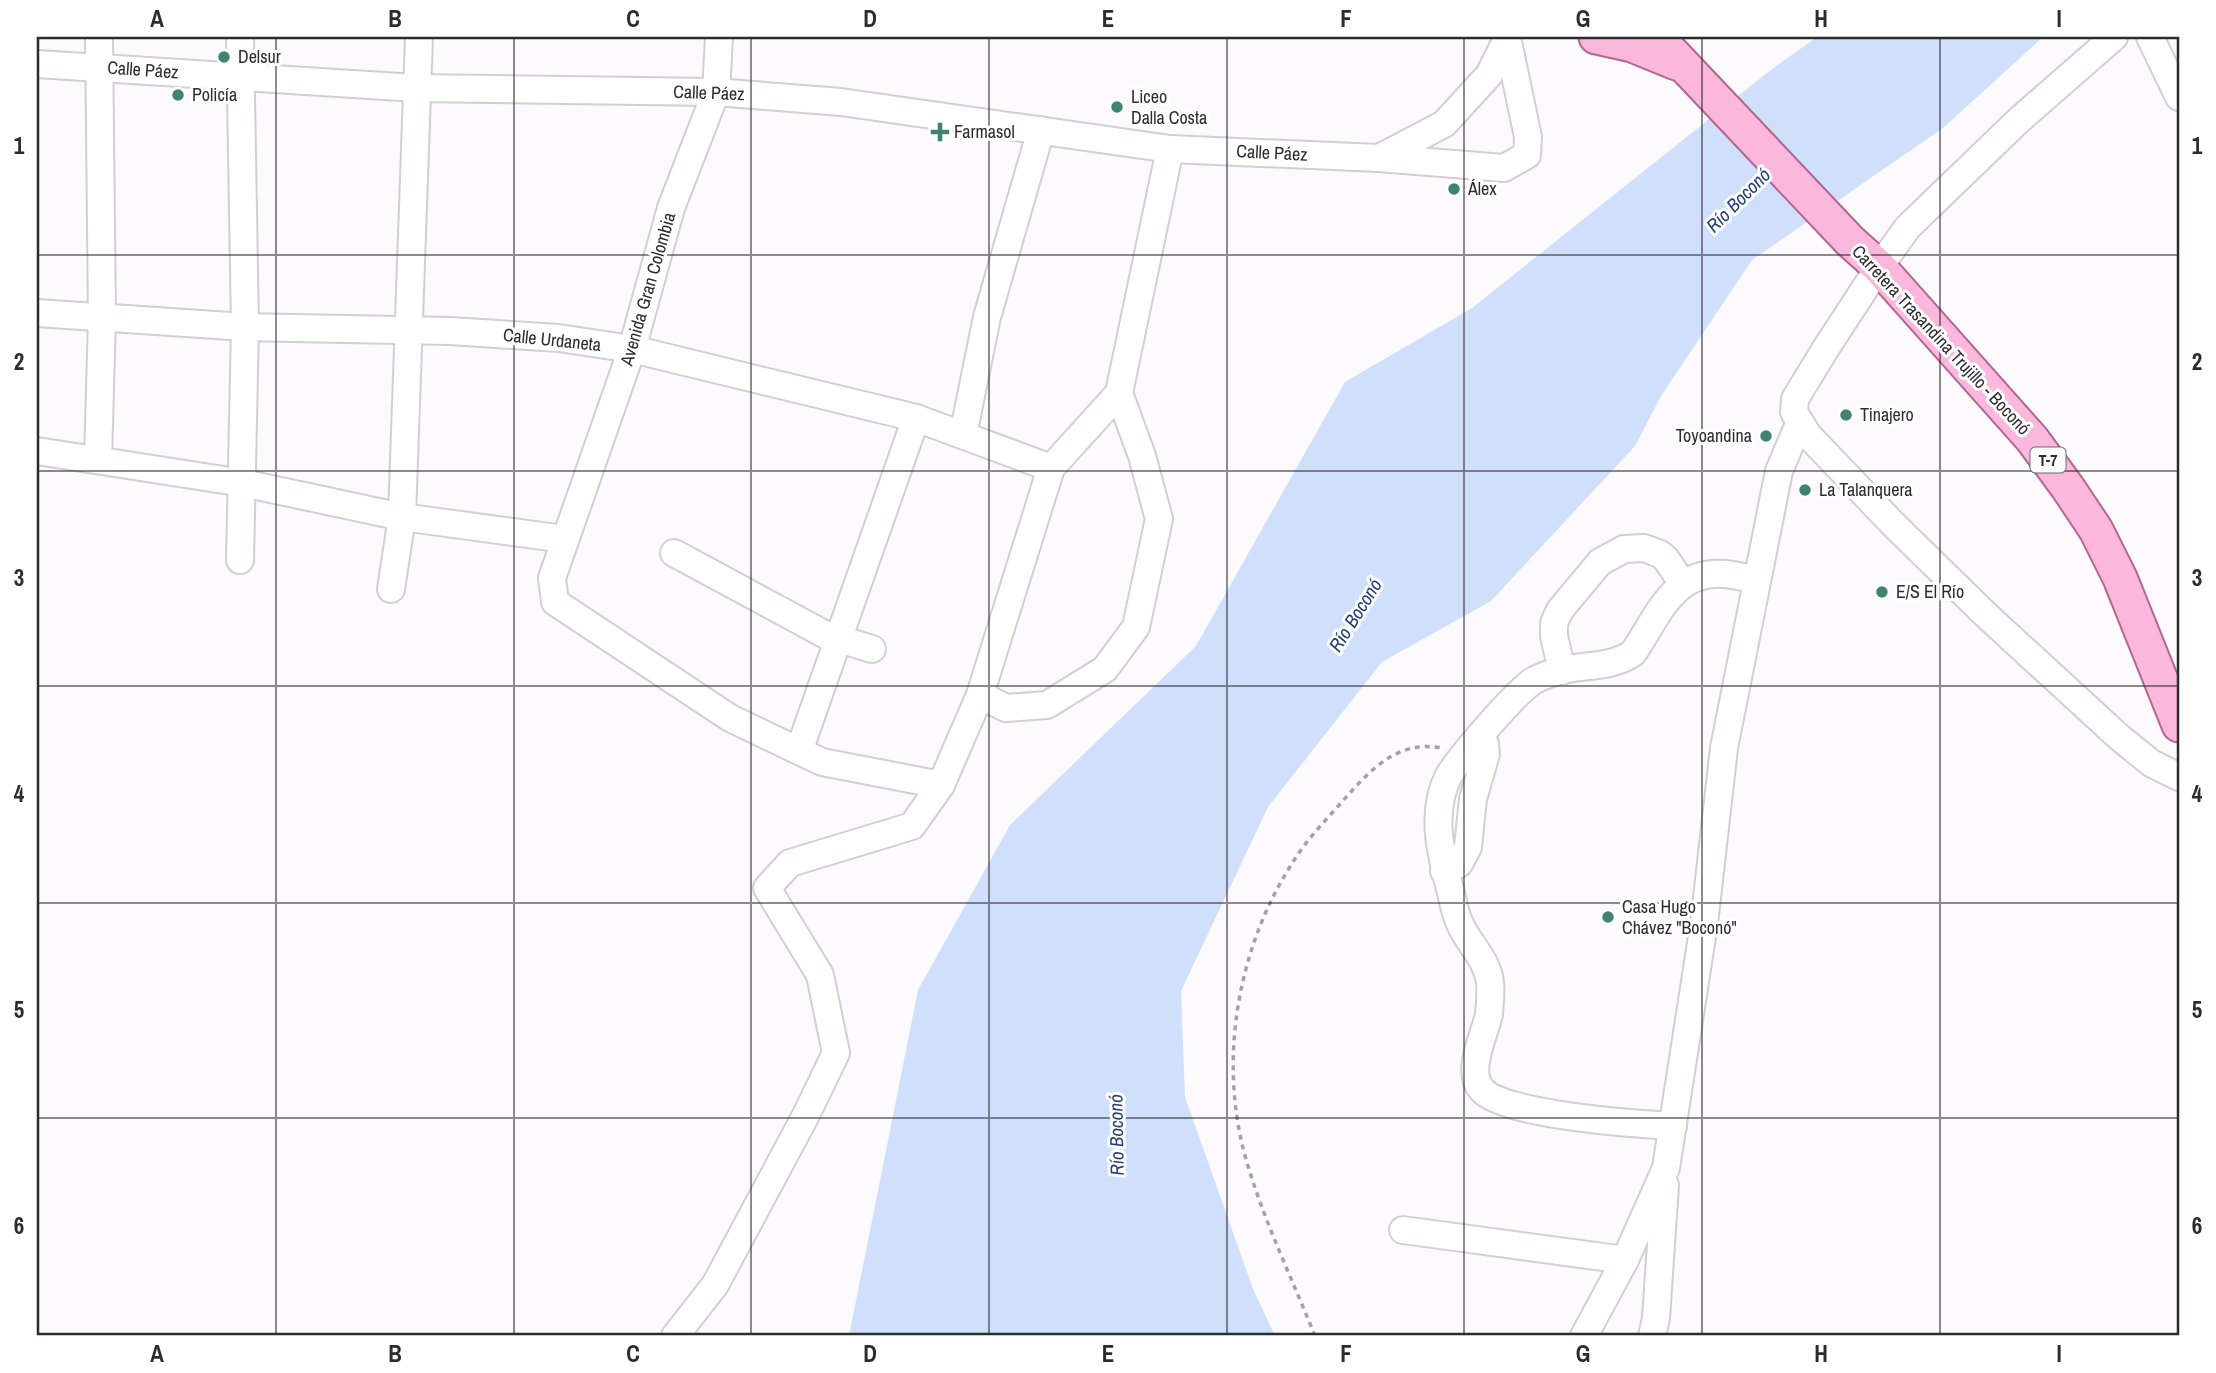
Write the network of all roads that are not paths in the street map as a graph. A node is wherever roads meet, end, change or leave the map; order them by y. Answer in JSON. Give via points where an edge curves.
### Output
{"nodes":[{"id":1,"x":99,"y":37,"type":"edge"},
{"id":2,"x":240,"y":37,"type":"edge"},
{"id":3,"x":419,"y":37,"type":"edge"},
{"id":4,"x":719,"y":37,"type":"edge"},
{"id":5,"x":1507,"y":37,"type":"edge"},
{"id":6,"x":1596,"y":37,"type":"edge"},
{"id":7,"x":1657,"y":37,"type":"edge"},
{"id":8,"x":2114,"y":37,"type":"edge"},
{"id":9,"x":2150,"y":37,"type":"edge"},
{"id":10,"x":37,"y":64,"type":"edge"},
{"id":11,"x":99,"y":67,"type":"junction"},
{"id":12,"x":1699,"y":72,"type":"edge"},
{"id":13,"x":240,"y":78,"type":"junction"},
{"id":14,"x":416,"y":88,"type":"junction"},
{"id":15,"x":716,"y":92,"type":"junction"},
{"id":16,"x":2179,"y":97,"type":"edge"},
{"id":17,"x":1041,"y":130,"type":"junction"},
{"id":18,"x":1170,"y":149,"type":"junction"},
{"id":19,"x":1378,"y":158,"type":"junction"},
{"id":20,"x":1879,"y":267,"type":"junction"},
{"id":21,"x":37,"y":313,"type":"edge"},
{"id":22,"x":102,"y":318,"type":"junction"},
{"id":23,"x":245,"y":327,"type":"junction"},
{"id":24,"x":408,"y":331,"type":"junction"},
{"id":25,"x":632,"y":349,"type":"junction"},
{"id":26,"x":1119,"y":393,"type":"junction"},
{"id":27,"x":916,"y":418,"type":"junction"},
{"id":28,"x":1799,"y":424,"type":"junction"},
{"id":29,"x":963,"y":435,"type":"junction"},
{"id":30,"x":37,"y":451,"type":"edge"},
{"id":31,"x":98,"y":460,"type":"junction"},
{"id":32,"x":1051,"y":468,"type":"junction"},
{"id":33,"x":243,"y":483,"type":"junction"},
{"id":34,"x":402,"y":517,"type":"junction"},
{"id":35,"x":564,"y":539,"type":"junction"},
{"id":36,"x":674,"y":553,"type":"dead end"},
{"id":37,"x":240,"y":560,"type":"dead end"},
{"id":38,"x":1758,"y":580,"type":"junction"},
{"id":39,"x":1683,"y":584,"type":"junction"},
{"id":40,"x":391,"y":589,"type":"dead end"},
{"id":41,"x":837,"y":639,"type":"junction"},
{"id":42,"x":872,"y":649,"type":"dead end"},
{"id":43,"x":1562,"y":671,"type":"junction"},
{"id":44,"x":980,"y":695,"type":"junction"},
{"id":45,"x":2179,"y":725,"type":"edge"},
{"id":46,"x":1480,"y":737,"type":"junction"},
{"id":47,"x":799,"y":751,"type":"junction"},
{"id":48,"x":2179,"y":777,"type":"edge"},
{"id":49,"x":941,"y":785,"type":"junction"},
{"id":50,"x":1444,"y":871,"type":"junction"},
{"id":51,"x":1673,"y":1126,"type":"junction"},
{"id":52,"x":1666,"y":1168,"type":"junction"},
{"id":53,"x":1404,"y":1230,"type":"dead end"},
{"id":54,"x":1625,"y":1260,"type":"junction"},
{"id":55,"x":1656,"y":1330,"type":"edge"},
{"id":56,"x":675,"y":1336,"type":"edge"},
{"id":57,"x":1584,"y":1336,"type":"edge"}],
"edges":[{"from":1,"to":11,"type":"street"},
{"from":2,"to":13,"type":"street"},
{"from":3,"to":14,"type":"street"},
{"from":4,"to":15,"type":"street","name":"Avenida Gran Colombia"},
{"from":5,"to":19,"type":"street","name":"Calle Páez","via":[[1489,75],[1444,124]]},
{"from":5,"to":19,"type":"street","name":"Calle Páez","via":[[1528,137],[1527,155],[1504,168]]},
{"from":6,"to":12,"type":"main road","via":[[1658,54]]},
{"from":7,"to":12,"type":"main road","name":"Carretera Trasandina Trujillo - Boconó","number":"T-7"},
{"from":8,"to":20,"type":"street","via":[[1908,227]]},
{"from":9,"to":16,"type":"street"},
{"from":10,"to":11,"type":"street","name":"Calle Páez"},
{"from":11,"to":13,"type":"street","name":"Calle Páez"},
{"from":11,"to":22,"type":"street"},
{"from":12,"to":20,"type":"main road","name":"Carretera Trasandina Trujillo - Boconó","number":"T-7","via":[[1850,241]]},
{"from":13,"to":14,"type":"street","name":"Calle Páez"},
{"from":13,"to":23,"type":"street"},
{"from":14,"to":15,"type":"street","name":"Calle Páez"},
{"from":14,"to":24,"type":"street"},
{"from":15,"to":17,"type":"street","name":"Calle Páez","via":[[841,102]]},
{"from":15,"to":25,"type":"street","name":"Avenida Gran Colombia","via":[[671,208]]},
{"from":17,"to":18,"type":"street","name":"Calle Páez"},
{"from":17,"to":29,"type":"street","via":[[987,317]]},
{"from":18,"to":19,"type":"street","name":"Calle Páez"},
{"from":18,"to":26,"type":"street"},
{"from":20,"to":28,"type":"street","via":[[1795,400]]},
{"from":20,"to":45,"type":"main road","name":"Carretera Trasandina Trujillo - Boconó","number":"T-7","via":[[2032,439],[2096,530]]},
{"from":21,"to":22,"type":"street","name":"Calle Urdaneta"},
{"from":22,"to":23,"type":"street","name":"Calle Urdaneta"},
{"from":22,"to":31,"type":"street"},
{"from":23,"to":24,"type":"street","name":"Calle Urdaneta"},
{"from":23,"to":33,"type":"street"},
{"from":24,"to":25,"type":"street","name":"Calle Urdaneta","via":[[559,338]]},
{"from":24,"to":34,"type":"street"},
{"from":25,"to":27,"type":"street","name":"Calle Urdaneta"},
{"from":25,"to":35,"type":"street","name":"Avenida Gran Colombia"},
{"from":26,"to":32,"type":"street"},
{"from":26,"to":44,"type":"street","via":[[1159,519],[1136,627],[1105,669],[1047,705],[1006,708]]},
{"from":27,"to":29,"type":"street","name":"Calle Urdaneta"},
{"from":27,"to":41,"type":"street"},
{"from":28,"to":38,"type":"street","via":[[1779,471]]},
{"from":28,"to":48,"type":"street","via":[[1893,524],[2072,695],[2151,763]]},
{"from":29,"to":32,"type":"street","name":"Calle Urdaneta"},
{"from":30,"to":31,"type":"street"},
{"from":31,"to":33,"type":"street"},
{"from":32,"to":44,"type":"street"},
{"from":33,"to":34,"type":"street"},
{"from":33,"to":37,"type":"street"},
{"from":34,"to":35,"type":"street"},
{"from":34,"to":40,"type":"street"},
{"from":35,"to":47,"type":"street","name":"Avenida Gran Colombia","via":[[552,578],[555,602],[730,718]]},
{"from":36,"to":41,"type":"street"},
{"from":38,"to":39,"type":"street","via":[[1709,574]]},
{"from":38,"to":51,"type":"street","via":[[1724,748],[1709,889]]},
{"from":39,"to":43,"type":"street","via":[[1670,594],[1633,653],[1606,666]]},
{"from":39,"to":43,"type":"street","via":[[1666,559],[1653,550],[1634,547],[1607,558],[1554,622]]},
{"from":41,"to":42,"type":"street"},
{"from":41,"to":47,"type":"street"},
{"from":43,"to":46,"type":"street","via":[[1531,682]]},
{"from":44,"to":49,"type":"street"},
{"from":46,"to":50,"type":"street","via":[[1449,776],[1441,798],[1438,841]]},
{"from":46,"to":50,"type":"street","via":[[1486,754],[1473,799],[1468,847],[1459,864]]},
{"from":47,"to":49,"type":"street","name":"Avenida Gran Colombia","via":[[822,762]]},
{"from":49,"to":56,"type":"street","via":[[912,826],[790,863],[767,888],[820,975],[836,1053],[715,1285]]},
{"from":50,"to":51,"type":"street","via":[[1459,922],[1490,979],[1489,1014],[1476,1059],[1480,1088],[1502,1102],[1556,1114]]},
{"from":51,"to":52,"type":"street"},
{"from":52,"to":54,"type":"street"},
{"from":52,"to":55,"type":"street"},
{"from":53,"to":54,"type":"street"},
{"from":54,"to":57,"type":"street"}]}
